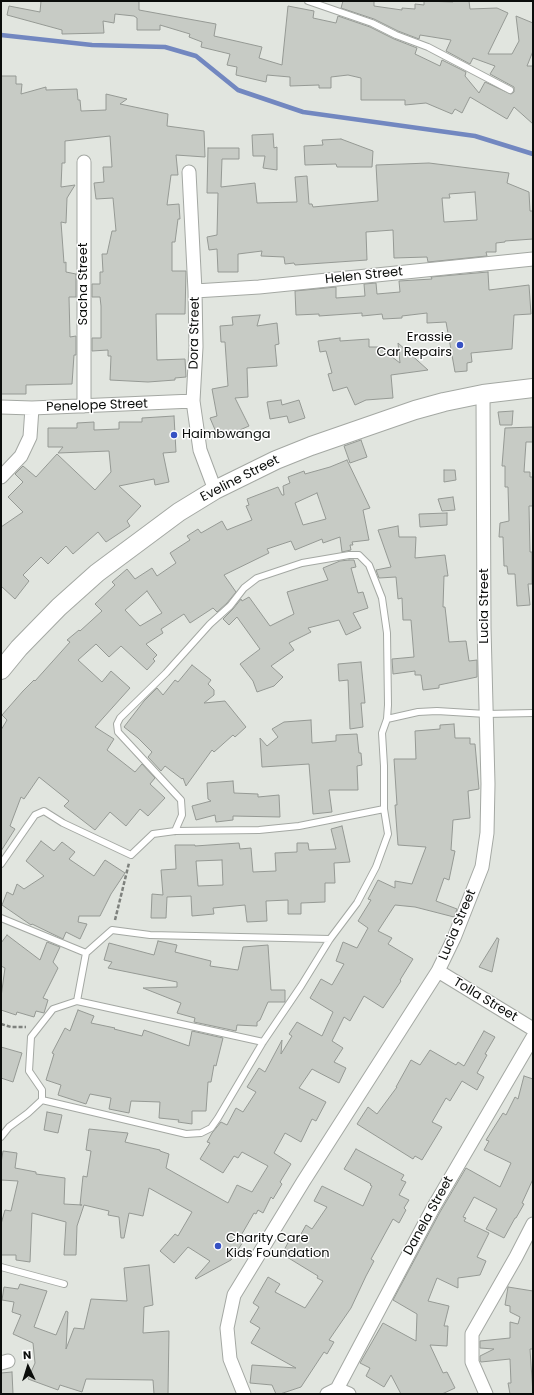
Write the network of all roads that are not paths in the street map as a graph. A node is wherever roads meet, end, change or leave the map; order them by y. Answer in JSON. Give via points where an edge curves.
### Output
{"nodes":[{"id":1,"x":308,"y":1,"type":"edge"},
{"id":2,"x":510,"y":90,"type":"dead end"},
{"id":3,"x":84,"y":162,"type":"dead end"},
{"id":4,"x":189,"y":172,"type":"dead end"},
{"id":5,"x":533,"y":259,"type":"edge"},
{"id":6,"x":196,"y":291,"type":"junction"},
{"id":7,"x":533,"y":388,"type":"edge"},
{"id":8,"x":483,"y":394,"type":"junction"},
{"id":9,"x":193,"y":401,"type":"junction"},
{"id":10,"x":84,"y":406,"type":"junction"},
{"id":11,"x":1,"y":407,"type":"edge"},
{"id":12,"x":32,"y":408,"type":"junction"},
{"id":13,"x":1,"y":477,"type":"edge"},
{"id":14,"x":215,"y":490,"type":"junction"},
{"id":15,"x":1,"y":670,"type":"edge"},
{"id":16,"x":533,"y":713,"type":"edge"},
{"id":17,"x":486,"y":714,"type":"junction"},
{"id":18,"x":387,"y":720,"type":"junction"},
{"id":19,"x":384,"y":809,"type":"junction"},
{"id":20,"x":175,"y":831,"type":"junction"},
{"id":21,"x":1,"y":864,"type":"edge"},
{"id":22,"x":1,"y":918,"type":"edge"},
{"id":23,"x":330,"y":939,"type":"junction"},
{"id":24,"x":86,"y":953,"type":"junction"},
{"id":25,"x":438,"y":971,"type":"junction"},
{"id":26,"x":78,"y":1001,"type":"junction"},
{"id":27,"x":533,"y":1029,"type":"edge"},
{"id":28,"x":533,"y":1037,"type":"edge"},
{"id":29,"x":263,"y":1042,"type":"junction"},
{"id":30,"x":42,"y":1100,"type":"junction"},
{"id":31,"x":1,"y":1137,"type":"edge"},
{"id":32,"x":533,"y":1224,"type":"edge"},
{"id":33,"x":1,"y":1267,"type":"edge"},
{"id":34,"x":64,"y":1284,"type":"dead end"},
{"id":35,"x":332,"y":1391,"type":"edge"},
{"id":36,"x":244,"y":1394,"type":"edge"},
{"id":37,"x":349,"y":1394,"type":"edge"},
{"id":38,"x":486,"y":1394,"type":"edge"}],
"edges":[{"from":1,"to":2,"type":"lane","via":[[372,23],[428,47]]},
{"from":3,"to":10,"type":"street","name":"Sacha Street"},
{"from":4,"to":6,"type":"street","name":"Dora Street"},
{"from":5,"to":6,"type":"street","name":"Helen Street"},
{"from":6,"to":9,"type":"street","name":"Dora Street"},
{"from":7,"to":8,"type":"street","name":"Eveline Street"},
{"from":8,"to":14,"type":"street","name":"Eveline Street","via":[[415,410],[311,446]]},
{"from":8,"to":17,"type":"street","name":"Lucia Street"},
{"from":9,"to":10,"type":"street","name":"Penelope Street"},
{"from":9,"to":14,"type":"street","name":"Dora Street","via":[[200,450]]},
{"from":10,"to":12,"type":"street","name":"Penelope Street"},
{"from":11,"to":12,"type":"street","name":"Penelope Street"},
{"from":12,"to":13,"type":"street","via":[[30,437],[21,456]]},
{"from":14,"to":15,"type":"street","name":"Eveline Street","via":[[179,512],[97,573],[59,607]]},
{"from":16,"to":17,"type":"lane"},
{"from":17,"to":18,"type":"lane","via":[[418,712]]},
{"from":17,"to":25,"type":"street","name":"Lucia Street","via":[[487,833],[482,867]]},
{"from":18,"to":19,"type":"lane","via":[[382,733]]},
{"from":18,"to":20,"type":"lane","via":[[387,633],[382,598],[369,565],[359,555],[349,555],[302,563],[257,578],[244,588],[230,606],[117,724],[118,732],[181,800],[182,815]]},
{"from":19,"to":20,"type":"lane","via":[[299,826]]},
{"from":19,"to":23,"type":"lane","via":[[388,834],[376,867],[357,903]]},
{"from":20,"to":21,"type":"lane","via":[[154,834],[131,855],[63,823],[44,811],[35,815]]},
{"from":22,"to":24,"type":"lane"},
{"from":23,"to":24,"type":"lane","via":[[150,935],[112,930]]},
{"from":23,"to":29,"type":"lane"},
{"from":24,"to":26,"type":"lane"},
{"from":25,"to":27,"type":"street","name":"Tolla Street"},
{"from":25,"to":36,"type":"street","name":"Lucia Street","via":[[234,1295],[228,1328],[230,1359]]},
{"from":26,"to":29,"type":"lane"},
{"from":26,"to":30,"type":"lane","via":[[54,1009],[31,1037],[29,1072],[42,1090]]},
{"from":28,"to":35,"type":"street","name":"Danela Street","via":[[433,1208]]},
{"from":29,"to":30,"type":"lane","via":[[218,1118],[210,1128],[201,1133],[186,1134]]},
{"from":30,"to":31,"type":"lane"},
{"from":32,"to":38,"type":"street","via":[[472,1334],[472,1362]]},
{"from":33,"to":34,"type":"lane"},
{"from":35,"to":37,"type":"street"}]}
